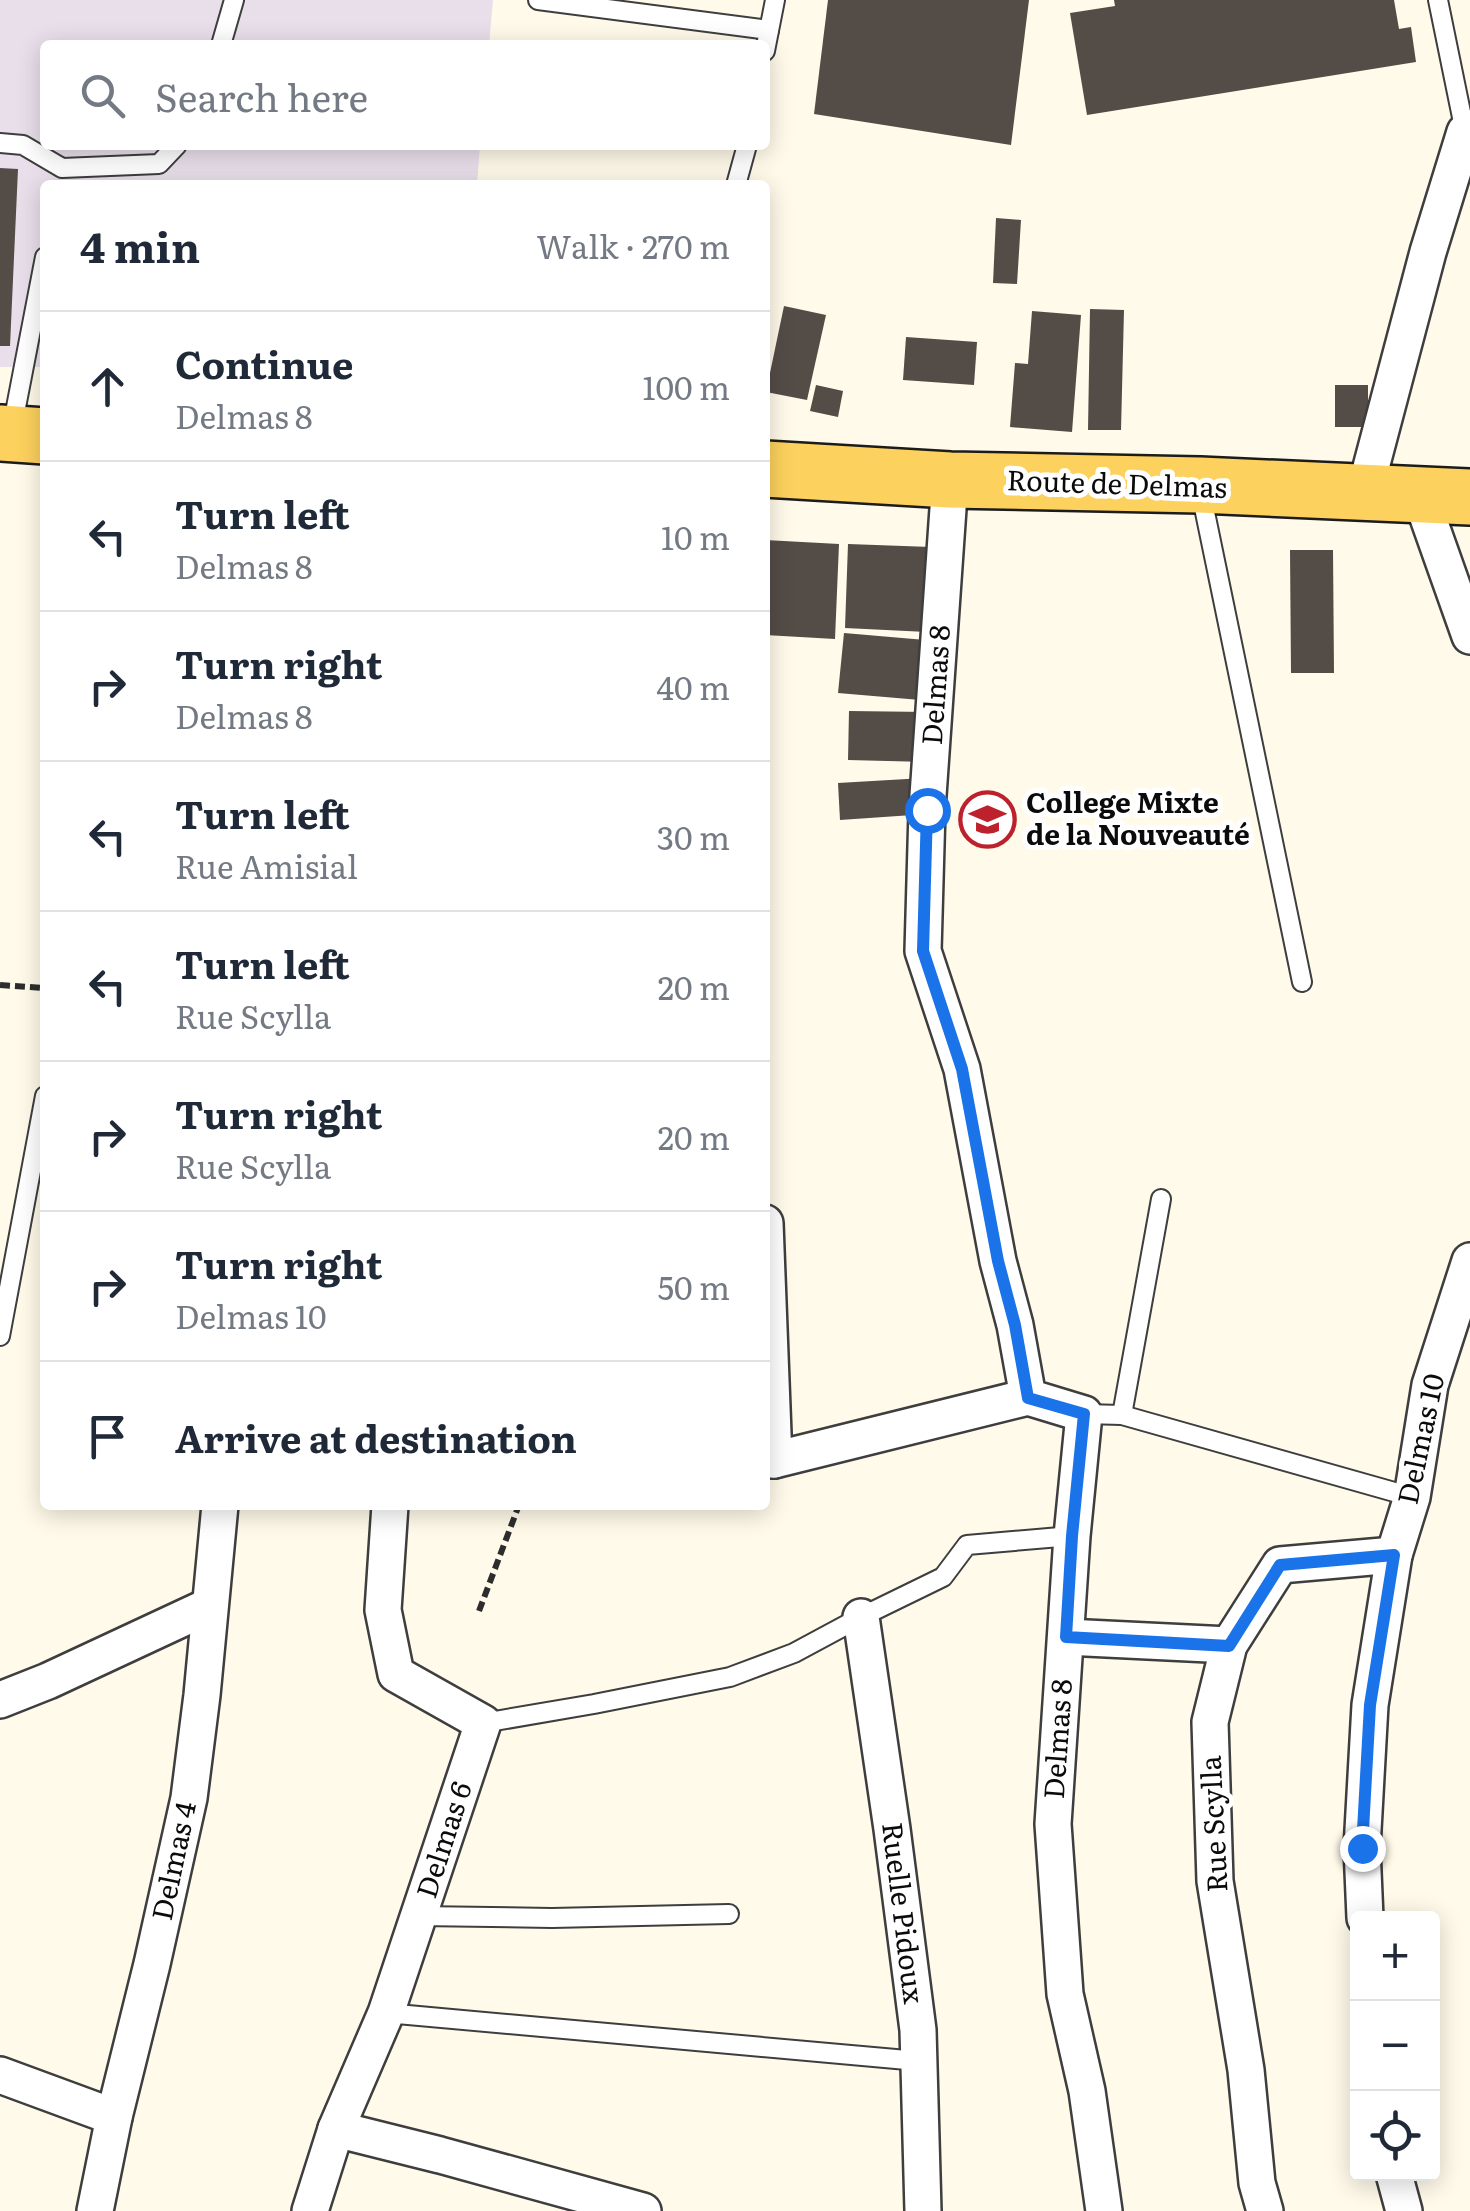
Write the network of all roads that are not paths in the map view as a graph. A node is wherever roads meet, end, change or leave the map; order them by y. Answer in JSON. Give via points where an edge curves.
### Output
{"nodes":[{"id":1,"x":234,"y":0,"type":"edge"},
{"id":2,"x":538,"y":0,"type":"edge"},
{"id":3,"x":775,"y":0,"type":"edge"},
{"id":4,"x":1438,"y":0,"type":"edge"},
{"id":5,"x":769,"y":30,"type":"junction"},
{"id":6,"x":223,"y":40,"type":"edge"},
{"id":7,"x":767,"y":40,"type":"edge"},
{"id":8,"x":1467,"y":130,"type":"edge"},
{"id":9,"x":0,"y":143,"type":"edge"},
{"id":10,"x":172,"y":150,"type":"edge"},
{"id":11,"x":746,"y":150,"type":"edge"},
{"id":12,"x":61,"y":176,"type":"edge"},
{"id":13,"x":737,"y":180,"type":"edge"},
{"id":14,"x":40,"y":291,"type":"edge"},
{"id":15,"x":19,"y":434,"type":"edge"},
{"id":16,"x":770,"y":469,"type":"edge"},
{"id":17,"x":950,"y":480,"type":"junction"},
{"id":18,"x":1200,"y":485,"type":"junction"},
{"id":19,"x":1364,"y":494,"type":"junction"},
{"id":20,"x":1445,"y":496,"type":"edge"},
{"id":21,"x":1470,"y":636,"type":"edge"},
{"id":22,"x":1302,"y":982,"type":"dead end"},
{"id":23,"x":40,"y":1123,"type":"edge"},
{"id":24,"x":1161,"y":1199,"type":"dead end"},
{"id":25,"x":1470,"y":1261,"type":"edge"},
{"id":26,"x":0,"y":1336,"type":"edge"},
{"id":27,"x":1028,"y":1398,"type":"junction"},
{"id":28,"x":1084,"y":1414,"type":"junction"},
{"id":29,"x":1122,"y":1416,"type":"junction"},
{"id":30,"x":770,"y":1459,"type":"edge"},
{"id":31,"x":1412,"y":1496,"type":"junction"},
{"id":32,"x":219,"y":1510,"type":"edge"},
{"id":33,"x":390,"y":1510,"type":"edge"},
{"id":34,"x":1072,"y":1536,"type":"junction"},
{"id":35,"x":1394,"y":1555,"type":"junction"},
{"id":36,"x":209,"y":1606,"type":"junction"},
{"id":37,"x":861,"y":1616,"type":"junction"},
{"id":38,"x":1066,"y":1637,"type":"junction"},
{"id":39,"x":1229,"y":1646,"type":"junction"},
{"id":40,"x":0,"y":1700,"type":"edge"},
{"id":41,"x":483,"y":1722,"type":"junction"},
{"id":42,"x":1365,"y":1911,"type":"edge"},
{"id":43,"x":730,"y":1914,"type":"dead end"},
{"id":44,"x":418,"y":1916,"type":"junction"},
{"id":45,"x":386,"y":2013,"type":"junction"},
{"id":46,"x":918,"y":2061,"type":"junction"},
{"id":47,"x":0,"y":2075,"type":"edge"},
{"id":48,"x":114,"y":2118,"type":"junction"},
{"id":49,"x":336,"y":2129,"type":"junction"},
{"id":50,"x":1396,"y":2181,"type":"edge"},
{"id":51,"x":95,"y":2211,"type":"edge"},
{"id":52,"x":310,"y":2211,"type":"edge"},
{"id":53,"x":643,"y":2211,"type":"edge"},
{"id":54,"x":923,"y":2211,"type":"edge"},
{"id":55,"x":1104,"y":2211,"type":"edge"},
{"id":56,"x":1265,"y":2211,"type":"edge"},
{"id":57,"x":1404,"y":2211,"type":"edge"}],
"edges":[{"from":1,"to":6,"type":"lane"},
{"from":2,"to":5,"type":"lane"},
{"from":3,"to":5,"type":"lane"},
{"from":4,"to":8,"type":"lane"},
{"from":5,"to":7,"type":"lane"},
{"from":8,"to":19,"type":"street"},
{"from":9,"to":12,"type":"lane","via":[[23,144]]},
{"from":10,"to":12,"type":"lane","via":[[159,164]]},
{"from":11,"to":13,"type":"lane"},
{"from":14,"to":15,"type":"lane"},
{"from":16,"to":17,"type":"main road","name":"Route de Delmas"},
{"from":17,"to":18,"type":"main road","name":"Route de Delmas"},
{"from":17,"to":27,"type":"street","name":"Delmas 8","via":[[923,951],[962,1069]]},
{"from":18,"to":19,"type":"main road","name":"Route de Delmas"},
{"from":18,"to":22,"type":"lane"},
{"from":19,"to":20,"type":"main road","name":"Route de Delmas"},
{"from":20,"to":21,"type":"street"},
{"from":23,"to":26,"type":"lane"},
{"from":24,"to":29,"type":"lane"},
{"from":25,"to":31,"type":"street","name":"Delmas 10","via":[[1430,1384]]},
{"from":27,"to":28,"type":"street"},
{"from":27,"to":30,"type":"street"},
{"from":28,"to":29,"type":"lane"},
{"from":28,"to":34,"type":"street","name":"Delmas 8"},
{"from":29,"to":31,"type":"lane"},
{"from":31,"to":35,"type":"street","name":"Delmas 10"},
{"from":32,"to":36,"type":"street","name":"Delmas 4"},
{"from":33,"to":41,"type":"street","via":[[383,1610],[396,1674]]},
{"from":34,"to":37,"type":"lane","via":[[966,1544],[943,1577]]},
{"from":34,"to":38,"type":"street","name":"Delmas 8"},
{"from":35,"to":39,"type":"street","name":"Rue Scylla","via":[[1280,1565]]},
{"from":35,"to":42,"type":"street","name":"Delmas 10","via":[[1370,1705]]},
{"from":36,"to":40,"type":"street"},
{"from":36,"to":48,"type":"street","name":"Delmas 4","via":[[189,1798]]},
{"from":37,"to":41,"type":"lane","via":[[794,1654],[730,1677]]},
{"from":37,"to":46,"type":"street","name":"Ruelle Pidoux"},
{"from":38,"to":39,"type":"street"},
{"from":38,"to":55,"type":"street","name":"Delmas 8","via":[[1052,1824],[1065,1994],[1088,2091]]},
{"from":39,"to":56,"type":"street","name":"Rue Scylla","via":[[1210,1722],[1214,1882]]},
{"from":41,"to":44,"type":"street","name":"Delmas 6"},
{"from":43,"to":44,"type":"lane"},
{"from":44,"to":45,"type":"street","name":"Delmas 6"},
{"from":45,"to":46,"type":"lane"},
{"from":45,"to":49,"type":"street","name":"Delmas 6"},
{"from":46,"to":54,"type":"street","name":"Ruelle Pidoux"},
{"from":47,"to":48,"type":"street"},
{"from":48,"to":51,"type":"street","name":"Delmas 4"},
{"from":49,"to":52,"type":"street","name":"Delmas 6"},
{"from":49,"to":53,"type":"street"},
{"from":50,"to":57,"type":"street"}]}
